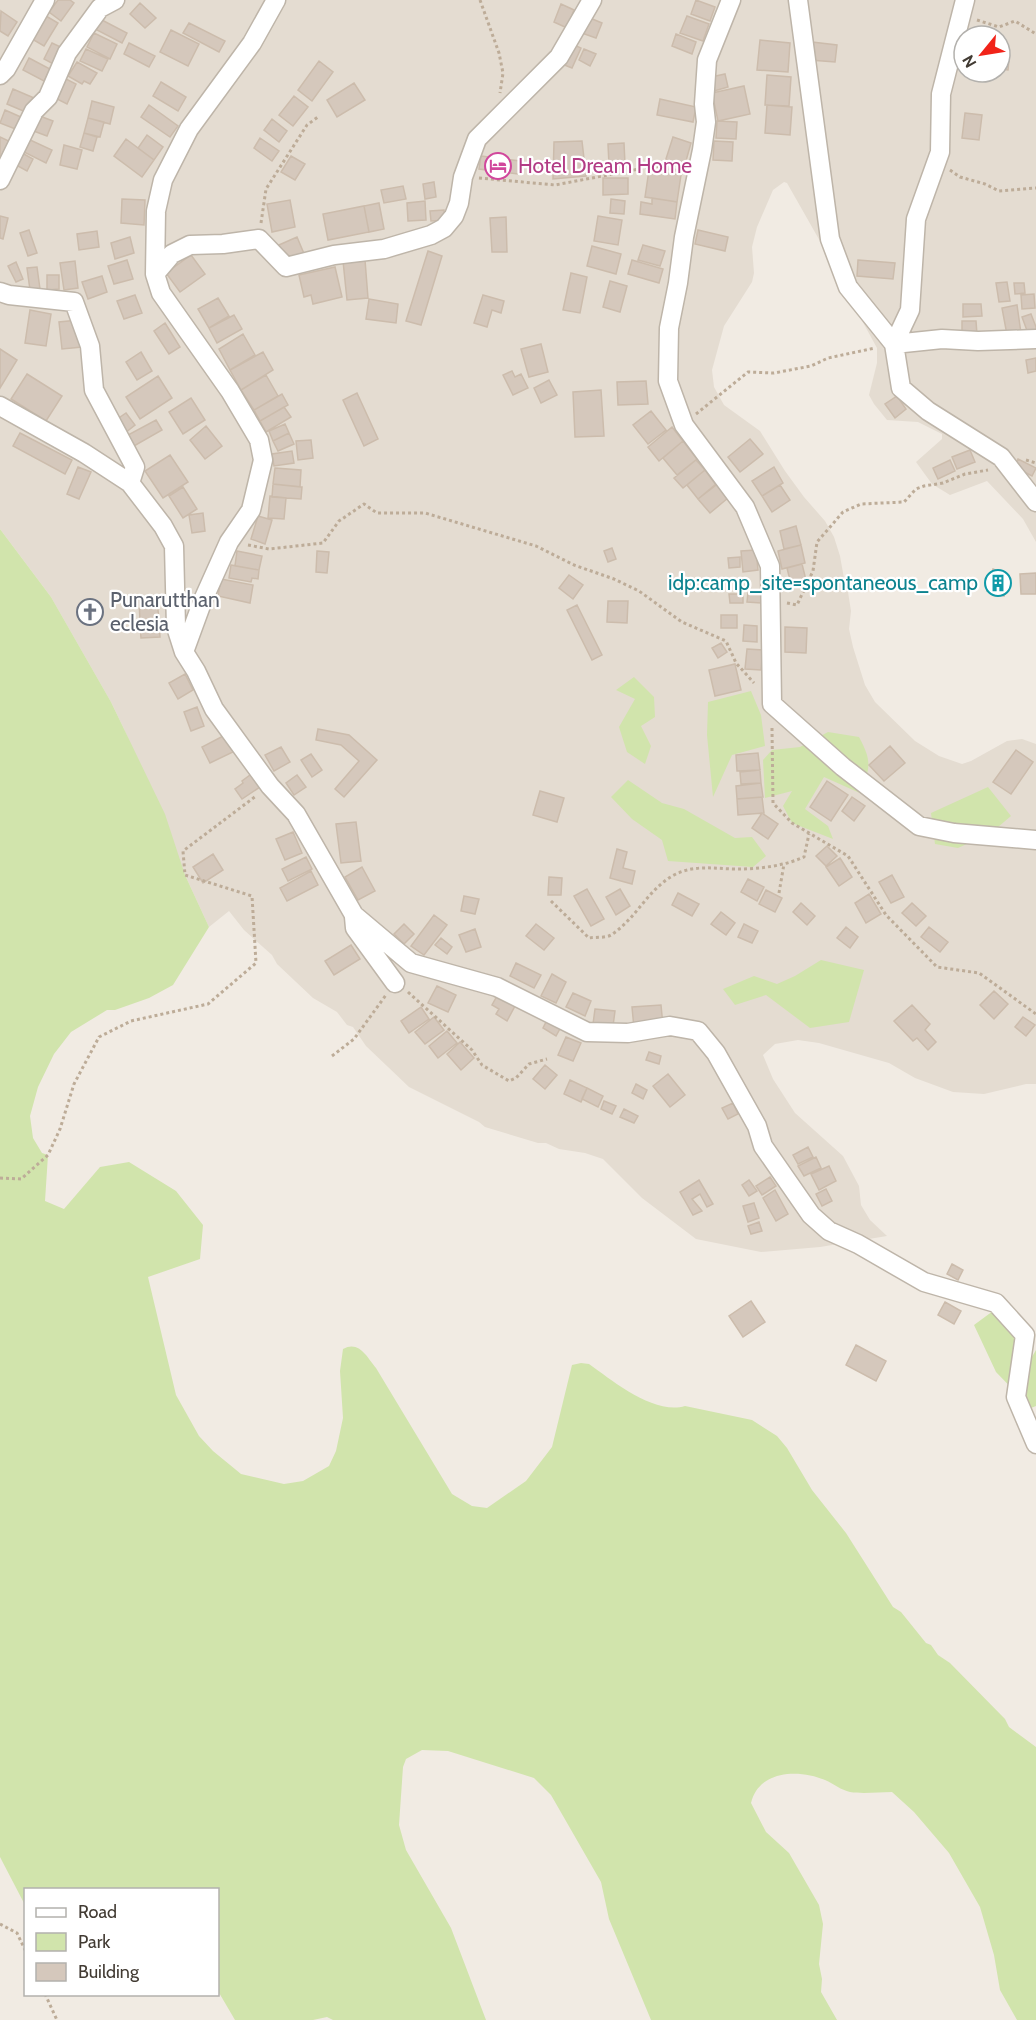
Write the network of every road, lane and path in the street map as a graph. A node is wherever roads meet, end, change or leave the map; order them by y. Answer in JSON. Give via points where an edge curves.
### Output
{"nodes":[{"id":1,"x":45,"y":0,"type":"edge"},
{"id":2,"x":115,"y":0,"type":"edge"},
{"id":3,"x":276,"y":0,"type":"edge"},
{"id":4,"x":480,"y":0,"type":"edge"},
{"id":5,"x":592,"y":0,"type":"edge"},
{"id":6,"x":731,"y":0,"type":"edge"},
{"id":7,"x":798,"y":0,"type":"edge"},
{"id":8,"x":963,"y":8,"type":"edge"},
{"id":9,"x":1036,"y":34,"type":"edge"},
{"id":10,"x":0,"y":75,"type":"edge"},
{"id":11,"x":318,"y":117,"type":"dead end"},
{"id":12,"x":496,"y":119,"type":"junction"},
{"id":13,"x":940,"y":152,"type":"junction"},
{"id":14,"x":697,"y":174,"type":"junction"},
{"id":15,"x":463,"y":177,"type":"junction"},
{"id":16,"x":0,"y":180,"type":"edge"},
{"id":17,"x":1036,"y":188,"type":"edge"},
{"id":18,"x":259,"y":239,"type":"junction"},
{"id":19,"x":155,"y":274,"type":"junction"},
{"id":20,"x":0,"y":292,"type":"edge"},
{"id":21,"x":1036,"y":339,"type":"edge"},
{"id":22,"x":894,"y":344,"type":"junction"},
{"id":23,"x":0,"y":406,"type":"edge"},
{"id":24,"x":684,"y":425,"type":"junction"},
{"id":25,"x":1007,"y":465,"type":"junction"},
{"id":26,"x":130,"y":483,"type":"junction"},
{"id":27,"x":1036,"y":502,"type":"edge"},
{"id":28,"x":229,"y":542,"type":"junction"},
{"id":29,"x":770,"y":600,"type":"junction"},
{"id":30,"x":184,"y":652,"type":"junction"},
{"id":31,"x":772,"y":704,"type":"junction"},
{"id":32,"x":270,"y":786,"type":"junction"},
{"id":33,"x":809,"y":834,"type":"junction"},
{"id":34,"x":1036,"y":840,"type":"edge"},
{"id":35,"x":784,"y":864,"type":"junction"},
{"id":36,"x":779,"y":893,"type":"dead end"},
{"id":37,"x":551,"y":901,"type":"dead end"},
{"id":38,"x":354,"y":915,"type":"junction"},
{"id":39,"x":395,"y":983,"type":"junction"},
{"id":40,"x":1036,"y":1014,"type":"edge"},
{"id":41,"x":332,"y":1056,"type":"dead end"},
{"id":42,"x":547,"y":1059,"type":"dead end"},
{"id":43,"x":0,"y":1178,"type":"edge"},
{"id":44,"x":1036,"y":1444,"type":"edge"},
{"id":45,"x":0,"y":1924,"type":"edge"},
{"id":46,"x":24,"y":1948,"type":"edge"},
{"id":47,"x":45,"y":1996,"type":"edge"},
{"id":48,"x":57,"y":2020,"type":"edge"}],
"edges":[{"from":1,"to":10,"type":"street"},
{"from":2,"to":16,"type":"street","via":[[99,8],[67,53],[48,96],[34,111]]},
{"from":3,"to":19,"type":"street","via":[[252,43],[189,129],[163,180],[156,211]]},
{"from":4,"to":12,"type":"path","via":[[503,73]]},
{"from":5,"to":12,"type":"street","via":[[559,57]]},
{"from":6,"to":14,"type":"street","via":[[707,60],[706,122]]},
{"from":7,"to":22,"type":"street","via":[[830,239],[848,287]]},
{"from":8,"to":9,"type":"path","via":[[999,27],[1015,21]]},
{"from":8,"to":13,"type":"street","via":[[941,94]]},
{"from":11,"to":18,"type":"path","via":[[306,125],[266,189]]},
{"from":12,"to":15,"type":"street","via":[[477,139]]},
{"from":13,"to":17,"type":"path","via":[[947,168],[960,177],[999,191]]},
{"from":13,"to":22,"type":"street","via":[[916,219],[910,310]]},
{"from":14,"to":15,"type":"path","via":[[655,166],[555,184]]},
{"from":14,"to":24,"type":"street","via":[[669,328],[668,381]]},
{"from":15,"to":18,"type":"street","via":[[454,216],[431,235],[384,249],[334,255],[286,267]]},
{"from":18,"to":19,"type":"street","via":[[190,245],[172,254]]},
{"from":19,"to":28,"type":"street","via":[[160,292],[230,391],[259,440],[263,460],[251,510]]},
{"from":20,"to":26,"type":"street","via":[[74,302],[90,346],[94,390],[135,467]]},
{"from":21,"to":22,"type":"street","via":[[942,339]]},
{"from":22,"to":24,"type":"path","via":[[774,374],[748,372]]},
{"from":22,"to":25,"type":"street","via":[[902,388],[928,411],[1001,457]]},
{"from":23,"to":26,"type":"street"},
{"from":24,"to":29,"type":"street","via":[[745,507],[770,566]]},
{"from":25,"to":27,"type":"street"},
{"from":25,"to":29,"type":"path","via":[[924,486],[904,502],[861,504],[843,512],[818,542],[813,571],[797,605]]},
{"from":26,"to":30,"type":"street","via":[[174,546],[176,627]]},
{"from":28,"to":30,"type":"street"},
{"from":28,"to":31,"type":"path","via":[[269,549],[323,543],[339,521],[364,504],[377,513],[424,513],[536,546],[639,591],[682,622],[726,641],[735,663]]},
{"from":29,"to":31,"type":"street"},
{"from":30,"to":32,"type":"street","via":[[214,709]]},
{"from":31,"to":33,"type":"path","via":[[773,803]]},
{"from":31,"to":34,"type":"street","via":[[919,826]]},
{"from":32,"to":38,"type":"street","via":[[296,814]]},
{"from":32,"to":43,"type":"path","via":[[183,851],[185,874],[252,896],[256,963],[208,1004],[131,1021],[99,1037],[74,1084],[48,1155],[21,1179]]},
{"from":33,"to":35,"type":"path","via":[[804,857]]},
{"from":33,"to":40,"type":"path","via":[[848,856],[886,915],[937,968],[979,973]]},
{"from":35,"to":36,"type":"path"},
{"from":35,"to":37,"type":"path","via":[[693,868],[675,875],[658,886],[610,936],[589,938]]},
{"from":38,"to":39,"type":"street","via":[[355,928]]},
{"from":38,"to":44,"type":"street","via":[[411,963],[497,987],[587,1032],[628,1033],[670,1026],[698,1031],[716,1053],[757,1126],[763,1146],[811,1215],[829,1232],[924,1282],[996,1303],[1025,1335],[1016,1397]]},
{"from":39,"to":41,"type":"path","via":[[354,1039]]},
{"from":39,"to":42,"type":"path","via":[[418,999],[483,1065],[509,1081],[529,1064]]},
{"from":45,"to":46,"type":"path","via":[[17,1933]]},
{"from":47,"to":48,"type":"path"}]}
